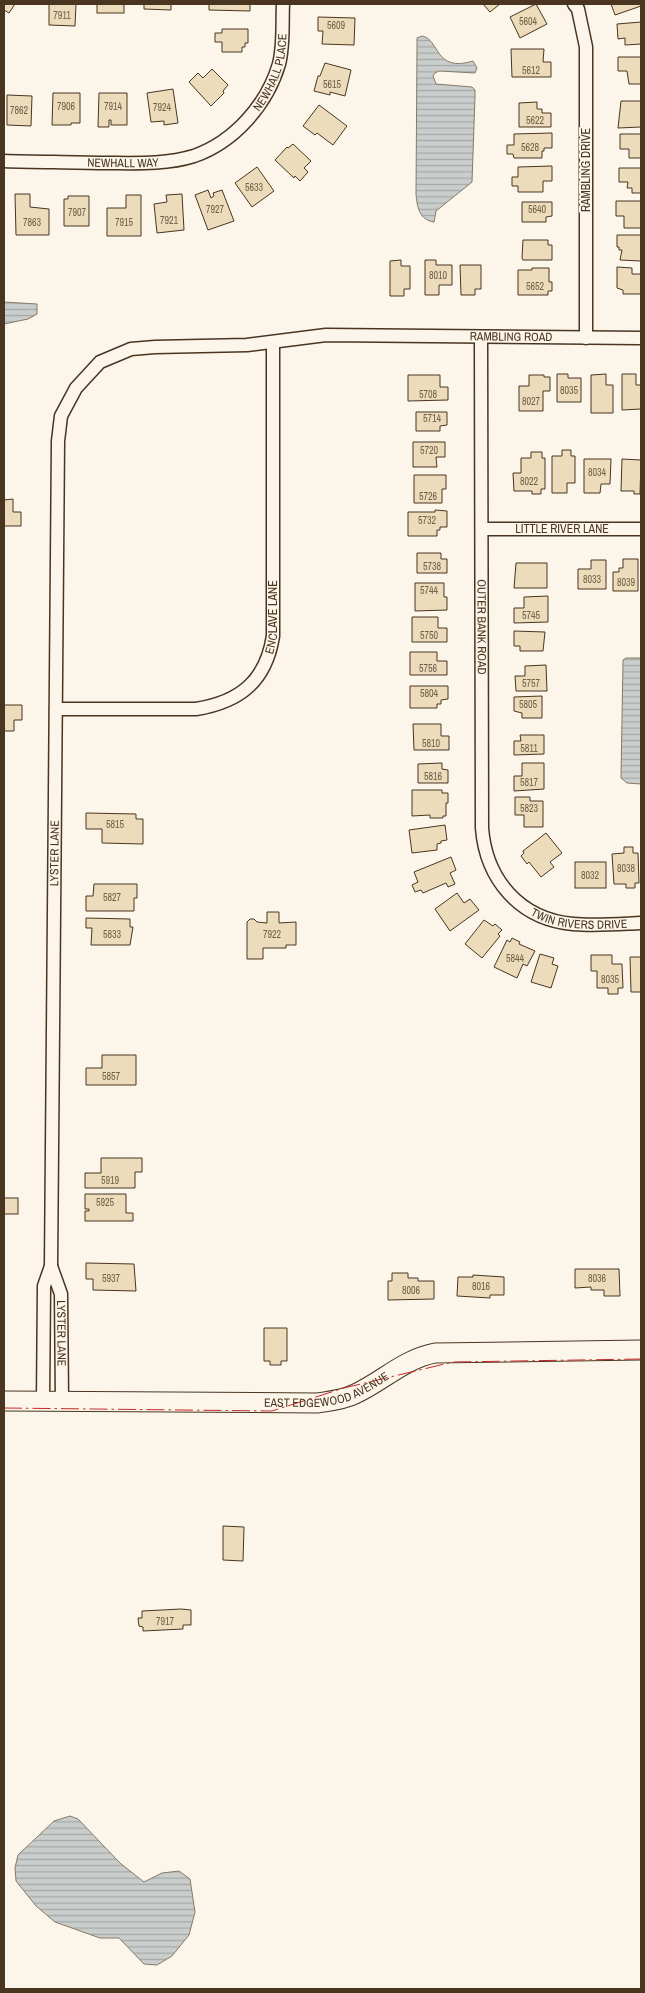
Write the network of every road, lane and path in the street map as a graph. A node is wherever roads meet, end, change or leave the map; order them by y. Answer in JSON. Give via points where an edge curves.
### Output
{"nodes":[{"id":1,"x":282,"y":4,"type":"edge"},
{"id":2,"x":574,"y":4,"type":"edge"},
{"id":3,"x":236,"y":132,"type":"joint"},
{"id":4,"x":4,"y":162,"type":"edge"},
{"id":5,"x":481,"y":338,"type":"junction"},
{"id":6,"x":586,"y":338,"type":"junction"},
{"id":7,"x":641,"y":338,"type":"edge"},
{"id":8,"x":273,"y":343,"type":"junction"},
{"id":9,"x":482,"y":529,"type":"junction"},
{"id":10,"x":641,"y":529,"type":"edge"},
{"id":11,"x":56,"y":709,"type":"junction"},
{"id":12,"x":520,"y":904,"type":"joint"},
{"id":13,"x":641,"y":923,"type":"edge"},
{"id":14,"x":51,"y":1266,"type":"junction"},
{"id":15,"x":641,"y":1350,"type":"edge"},
{"id":16,"x":4,"y":1401,"type":"edge"},
{"id":17,"x":43,"y":1401,"type":"junction"},
{"id":18,"x":62,"y":1401,"type":"junction"}],
"edges":[{"from":1,"to":3,"type":"street","name":"NEWHALL PLACE","via":[[279,64],[268,92]]},
{"from":2,"to":6,"type":"street","name":"RAMBLING DRIVE","via":[[578,9],[586,47]]},
{"from":3,"to":4,"type":"street","name":"NEWHALL WAY","via":[[194,156],[171,161]]},
{"from":5,"to":6,"type":"street","name":"RAMBLING ROAD"},
{"from":5,"to":8,"type":"street","name":"RAMBLING ROAD","via":[[326,336]]},
{"from":5,"to":9,"type":"street","name":"OUTER BANK ROAD"},
{"from":6,"to":7,"type":"street","name":"RAMBLING ROAD"},
{"from":8,"to":11,"type":"street","name":"LYSTER LANE","via":[[131,349],[100,362],[76,388],[61,416],[58,441]]},
{"from":8,"to":11,"type":"street","name":"ENCLAVE LANE","via":[[273,636],[266,662],[245,690],[232,700],[213,706],[196,709]]},
{"from":9,"to":10,"type":"street","name":"LITTLE RIVER LANE"},
{"from":9,"to":12,"type":"street","name":"OUTER BANK ROAD","via":[[484,848],[496,878]]},
{"from":11,"to":14,"type":"street","name":"LYSTER LANE"},
{"from":12,"to":13,"type":"street","name":"TWIN RIVERS DRIVE","via":[[555,921],[573,924]]},
{"from":14,"to":17,"type":"street","name":"LYSTER LANE","via":[[44,1286]]},
{"from":14,"to":18,"type":"street","name":"LYSTER LANE","via":[[61,1294]]},
{"from":15,"to":18,"type":"main road","name":"EAST EDGEWOOD AVENUE","via":[[435,1353],[404,1364],[356,1394],[317,1403]]},
{"from":16,"to":17,"type":"main road","name":"EAST EDGEWOOD AVENUE"},
{"from":17,"to":18,"type":"main road","name":"EAST EDGEWOOD AVENUE"}]}
